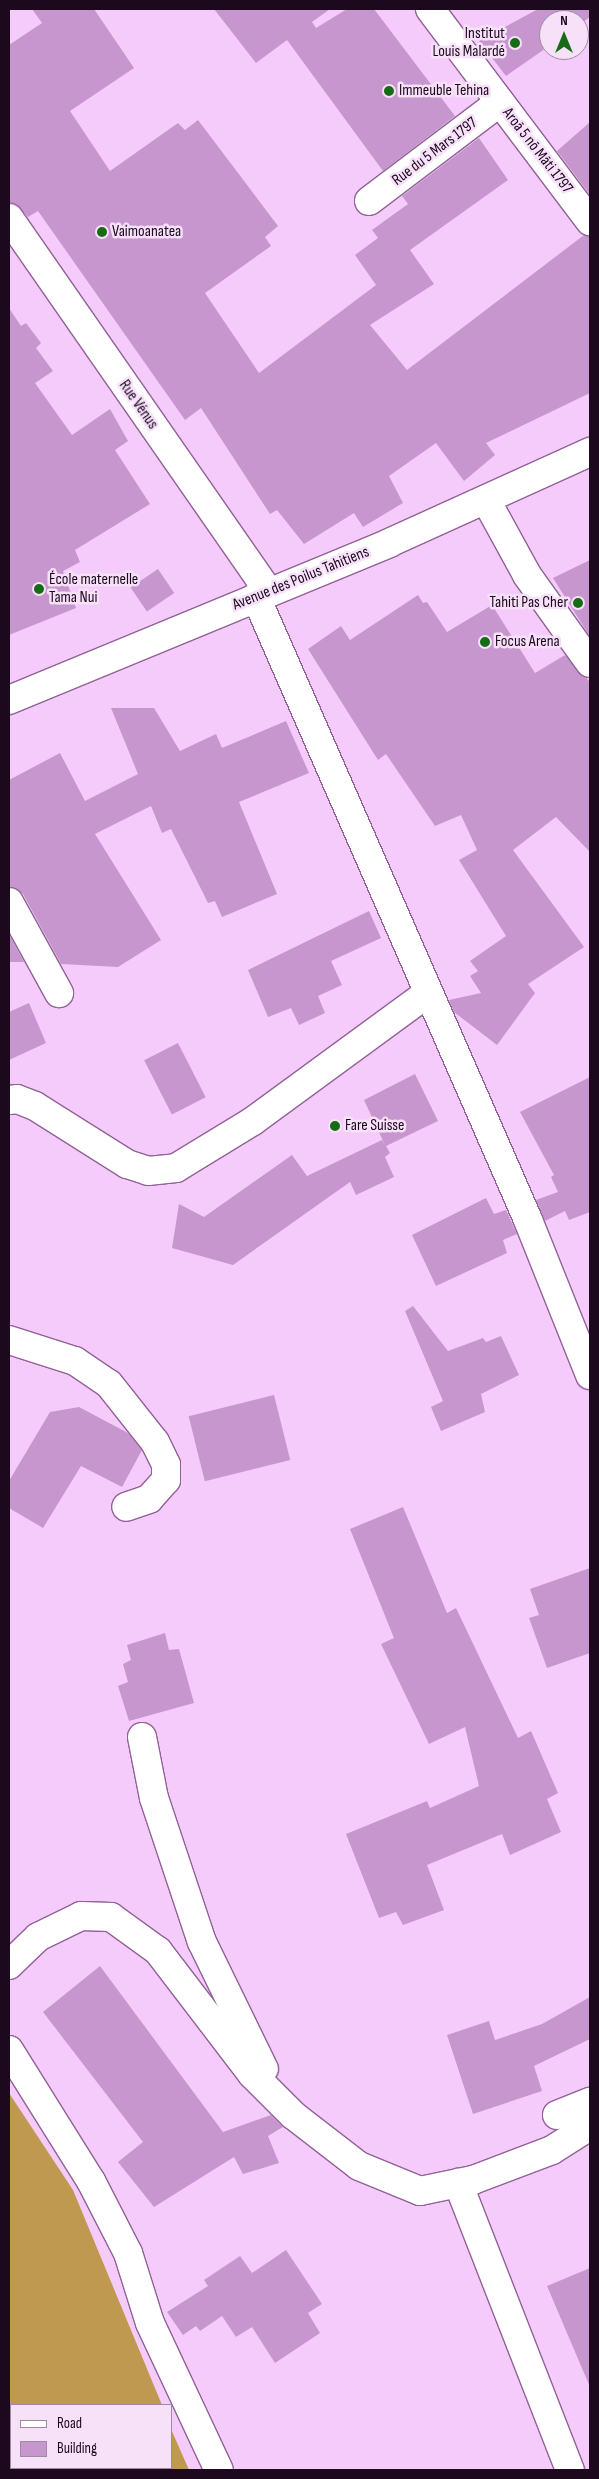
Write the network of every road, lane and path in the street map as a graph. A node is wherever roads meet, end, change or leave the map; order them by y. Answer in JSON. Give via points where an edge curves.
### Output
{"nodes":[{"id":1,"x":430,"y":9,"type":"edge"},
{"id":2,"x":500,"y":102,"type":"junction"},
{"id":3,"x":369,"y":201,"type":"dead end"},
{"id":4,"x":9,"y":218,"type":"edge"},
{"id":5,"x":590,"y":221,"type":"edge"},
{"id":6,"x":590,"y":452,"type":"edge"},
{"id":7,"x":486,"y":500,"type":"junction"},
{"id":8,"x":262,"y":594,"type":"junction"},
{"id":9,"x":590,"y":663,"type":"edge"},
{"id":10,"x":9,"y":700,"type":"edge"},
{"id":11,"x":9,"y":902,"type":"edge"},
{"id":12,"x":59,"y":993,"type":"dead end"},
{"id":13,"x":428,"y":993,"type":"junction"},
{"id":14,"x":9,"y":1100,"type":"edge"},
{"id":15,"x":9,"y":1340,"type":"edge"},
{"id":16,"x":590,"y":1375,"type":"edge"},
{"id":17,"x":126,"y":1507,"type":"dead end"},
{"id":18,"x":142,"y":1737,"type":"dead end"},
{"id":19,"x":9,"y":1966,"type":"edge"},
{"id":20,"x":9,"y":2050,"type":"edge"},
{"id":21,"x":590,"y":2102,"type":"edge"},
{"id":22,"x":293,"y":2115,"type":"junction"},
{"id":23,"x":557,"y":2115,"type":"dead end"},
{"id":24,"x":590,"y":2126,"type":"edge"},
{"id":25,"x":458,"y":2183,"type":"junction"},
{"id":26,"x":219,"y":2470,"type":"edge"},
{"id":27,"x":570,"y":2470,"type":"edge"}],
"edges":[{"from":1,"to":2,"type":"street","name":"Aroā 5 nō Māti 1797"},
{"from":2,"to":3,"type":"street","name":"Rue du 5 Mars 1797"},
{"from":2,"to":5,"type":"street","name":"Aroā 5 nō Māti 1797"},
{"from":4,"to":8,"type":"street","name":"Rue Vénus"},
{"from":6,"to":7,"type":"street","name":"Avenue des Poilus Tahitiens"},
{"from":7,"to":8,"type":"street","name":"Avenue des Poilus Tahitiens"},
{"from":7,"to":9,"type":"street","via":[[526,575]]},
{"from":8,"to":10,"type":"street","name":"Avenue des Poilus Tahitiens"},
{"from":8,"to":13,"type":"street","name":"Rue Vénus"},
{"from":11,"to":12,"type":"street"},
{"from":13,"to":14,"type":"street","via":[[253,1121],[176,1168],[148,1171],[127,1164],[35,1106],[18,1099]]},
{"from":13,"to":16,"type":"street","name":"Rue Vénus","via":[[528,1220]]},
{"from":15,"to":17,"type":"street","via":[[75,1361],[109,1384],[150,1434],[166,1465],[166,1480],[149,1499]]},
{"from":18,"to":22,"type":"street","via":[[154,1798],[202,1942],[258,2061]]},
{"from":19,"to":22,"type":"street","via":[[38,1937],[81,1916],[111,1917],[158,1951],[252,2074]]},
{"from":20,"to":26,"type":"street","via":[[91,2181],[128,2253],[150,2323]]},
{"from":21,"to":23,"type":"street"},
{"from":22,"to":25,"type":"street","via":[[358,2166],[420,2191]]},
{"from":24,"to":25,"type":"street","via":[[552,2150]]},
{"from":25,"to":27,"type":"street"}]}
